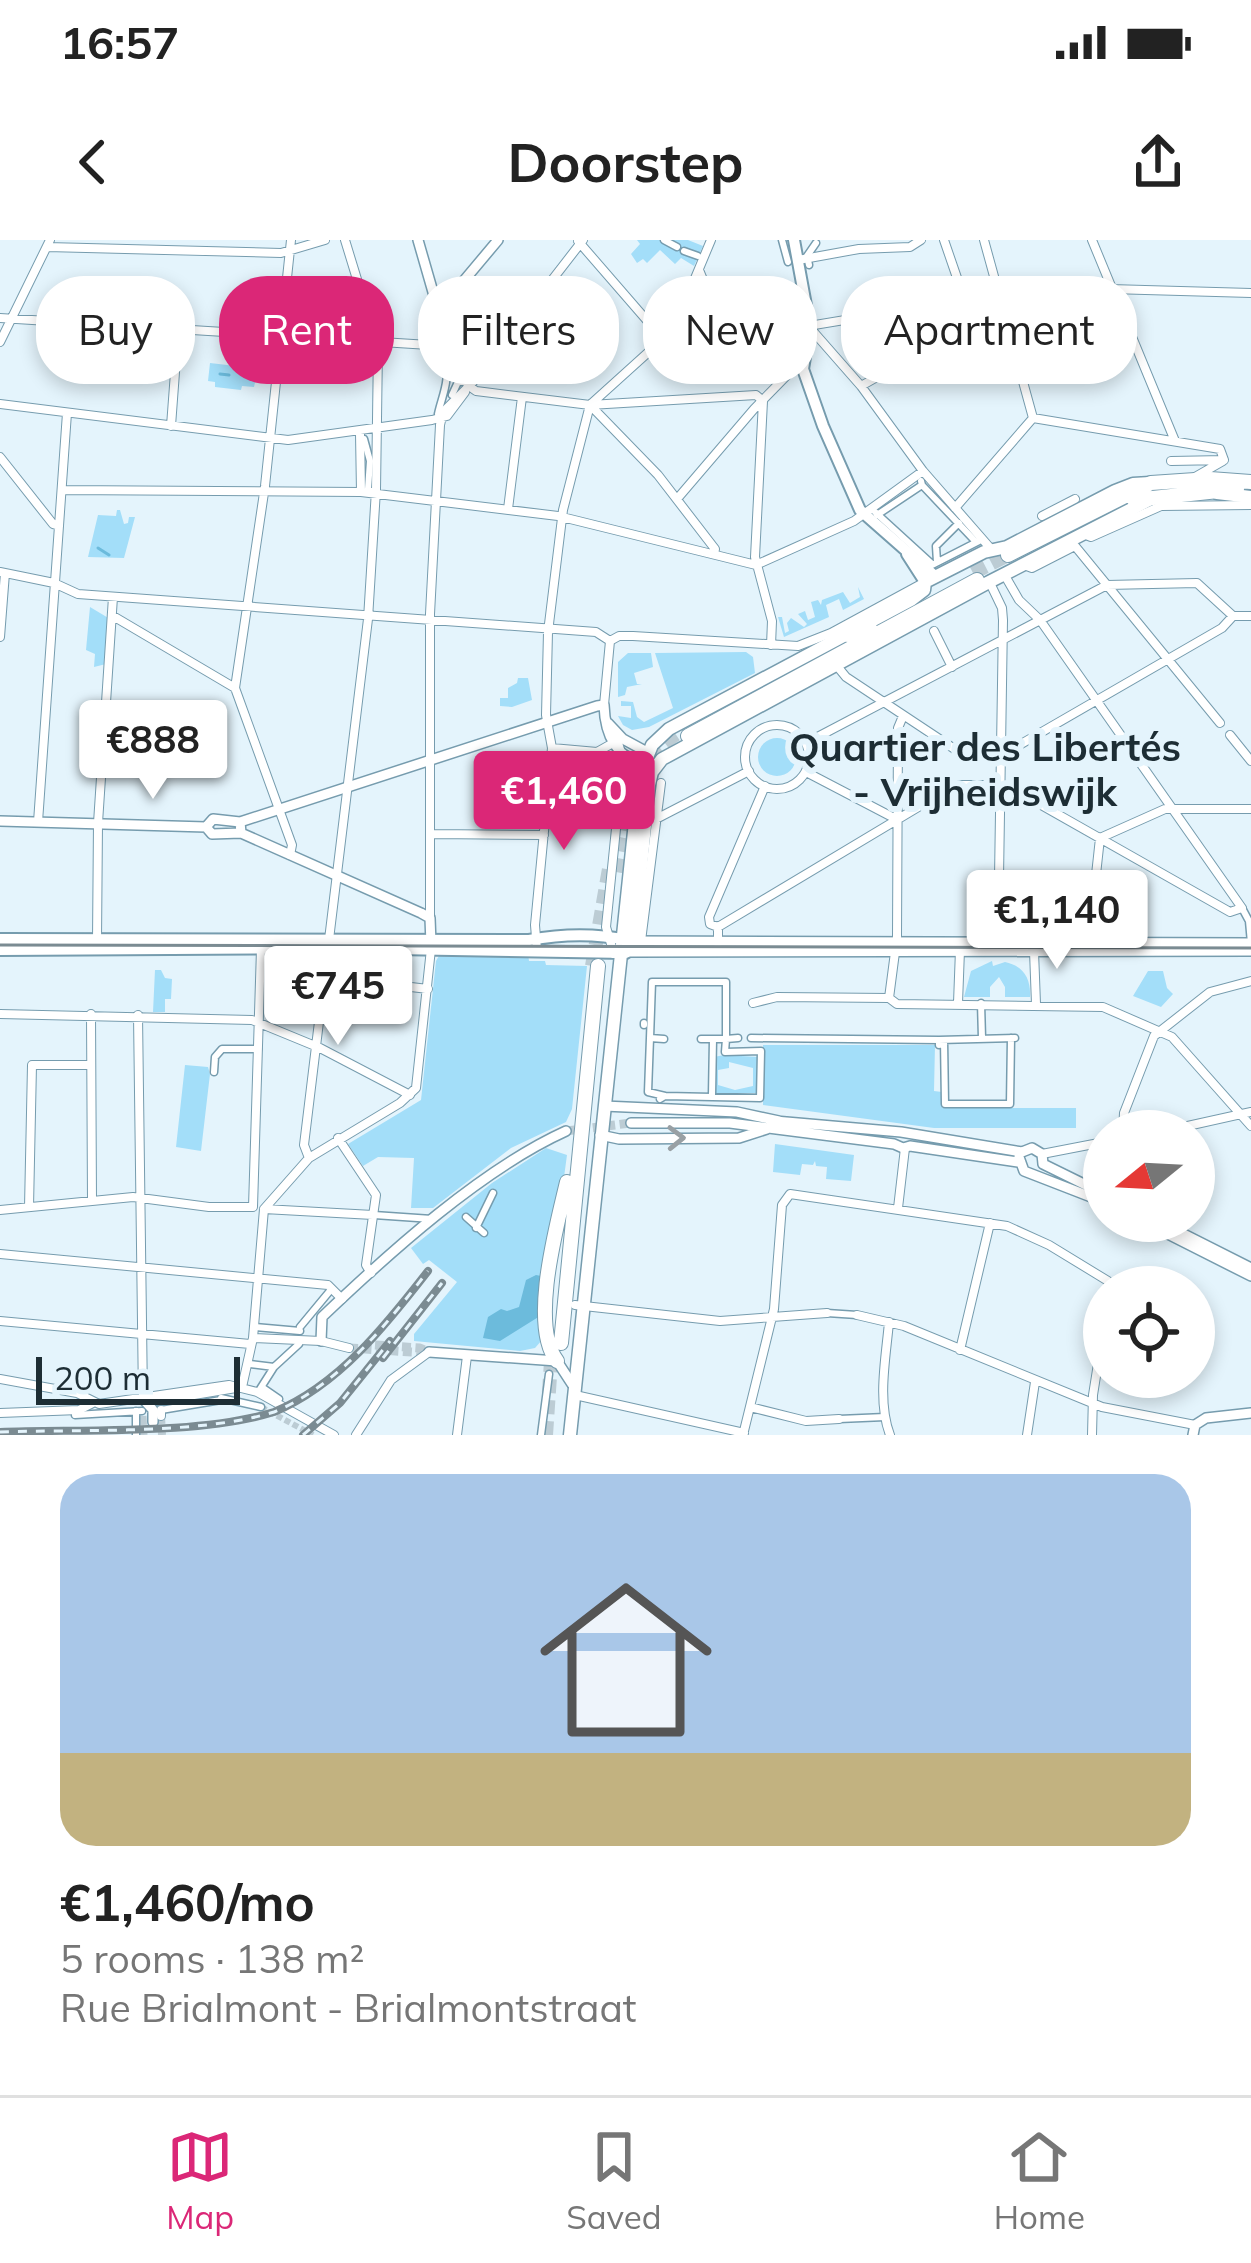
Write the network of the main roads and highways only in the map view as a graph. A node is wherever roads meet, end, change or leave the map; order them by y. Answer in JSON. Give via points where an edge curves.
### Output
{"nodes":[{"id":1,"x":794,"y":240,"type":"edge"},
{"id":2,"x":1210,"y":485,"type":"junction"},
{"id":3,"x":1153,"y":490,"type":"junction"},
{"id":4,"x":1251,"y":490,"type":"edge"},
{"id":5,"x":983,"y":544,"type":"junction"},
{"id":6,"x":1012,"y":564,"type":"junction"},
{"id":7,"x":932,"y":570,"type":"junction"},
{"id":8,"x":983,"y":581,"type":"junction"},
{"id":9,"x":871,"y":630,"type":"junction"},
{"id":10,"x":854,"y":640,"type":"junction"},
{"id":11,"x":812,"y":663,"type":"junction"},
{"id":12,"x":837,"y":666,"type":"junction"},
{"id":13,"x":682,"y":735,"type":"junction"},
{"id":14,"x":652,"y":765,"type":"junction"},
{"id":15,"x":0,"y":939,"type":"edge"},
{"id":16,"x":97,"y":944,"type":"junction"},
{"id":17,"x":537,"y":945,"type":"junction"},
{"id":18,"x":626,"y":945,"type":"junction"},
{"id":19,"x":0,"y":950,"type":"edge"},
{"id":20,"x":553,"y":1342,"type":"junction"},
{"id":21,"x":562,"y":1371,"type":"junction"},
{"id":22,"x":570,"y":1435,"type":"edge"}],
"edges":[{"from":1,"to":7,"type":"main road","via":[[810,327],[802,360],[823,426],[872,514]]},
{"from":2,"to":3,"type":"highway"},
{"from":2,"to":3,"type":"highway","via":[[1192,479]]},
{"from":2,"to":4,"type":"highway"},
{"from":3,"to":5,"type":"main road","via":[[1133,484],[1075,503],[1003,549]]},
{"from":3,"to":6,"type":"highway"},
{"from":3,"to":6,"type":"main road","via":[[1079,540]]},
{"from":5,"to":6,"type":"main road"},
{"from":5,"to":7,"type":"main road"},
{"from":6,"to":8,"type":"main road"},
{"from":7,"to":10,"type":"main road","via":[[924,590]]},
{"from":8,"to":9,"type":"highway"},
{"from":8,"to":10,"type":"highway"},
{"from":8,"to":12,"type":"main road"},
{"from":9,"to":10,"type":"highway"},
{"from":9,"to":11,"type":"highway"},
{"from":10,"to":11,"type":"highway"},
{"from":10,"to":11,"type":"main road"},
{"from":10,"to":12,"type":"highway"},
{"from":11,"to":12,"type":"highway"},
{"from":11,"to":13,"type":"highway"},
{"from":11,"to":13,"type":"main road"},
{"from":12,"to":13,"type":"main road","via":[[737,718]]},
{"from":13,"to":14,"type":"main road"},
{"from":13,"to":14,"type":"main road","via":[[657,738]]},
{"from":14,"to":18,"type":"main road","via":[[635,928]]},
{"from":15,"to":16,"type":"main road"},
{"from":16,"to":17,"type":"main road"},
{"from":16,"to":19,"type":"main road"},
{"from":17,"to":18,"type":"main road"},
{"from":17,"to":18,"type":"main road"},
{"from":18,"to":21,"type":"main road","via":[[604,1180]]},
{"from":20,"to":20,"type":"highway","via":[[595,966],[567,1182]]},
{"from":20,"to":21,"type":"highway"},
{"from":21,"to":22,"type":"main road","via":[[574,1395]]}]}
